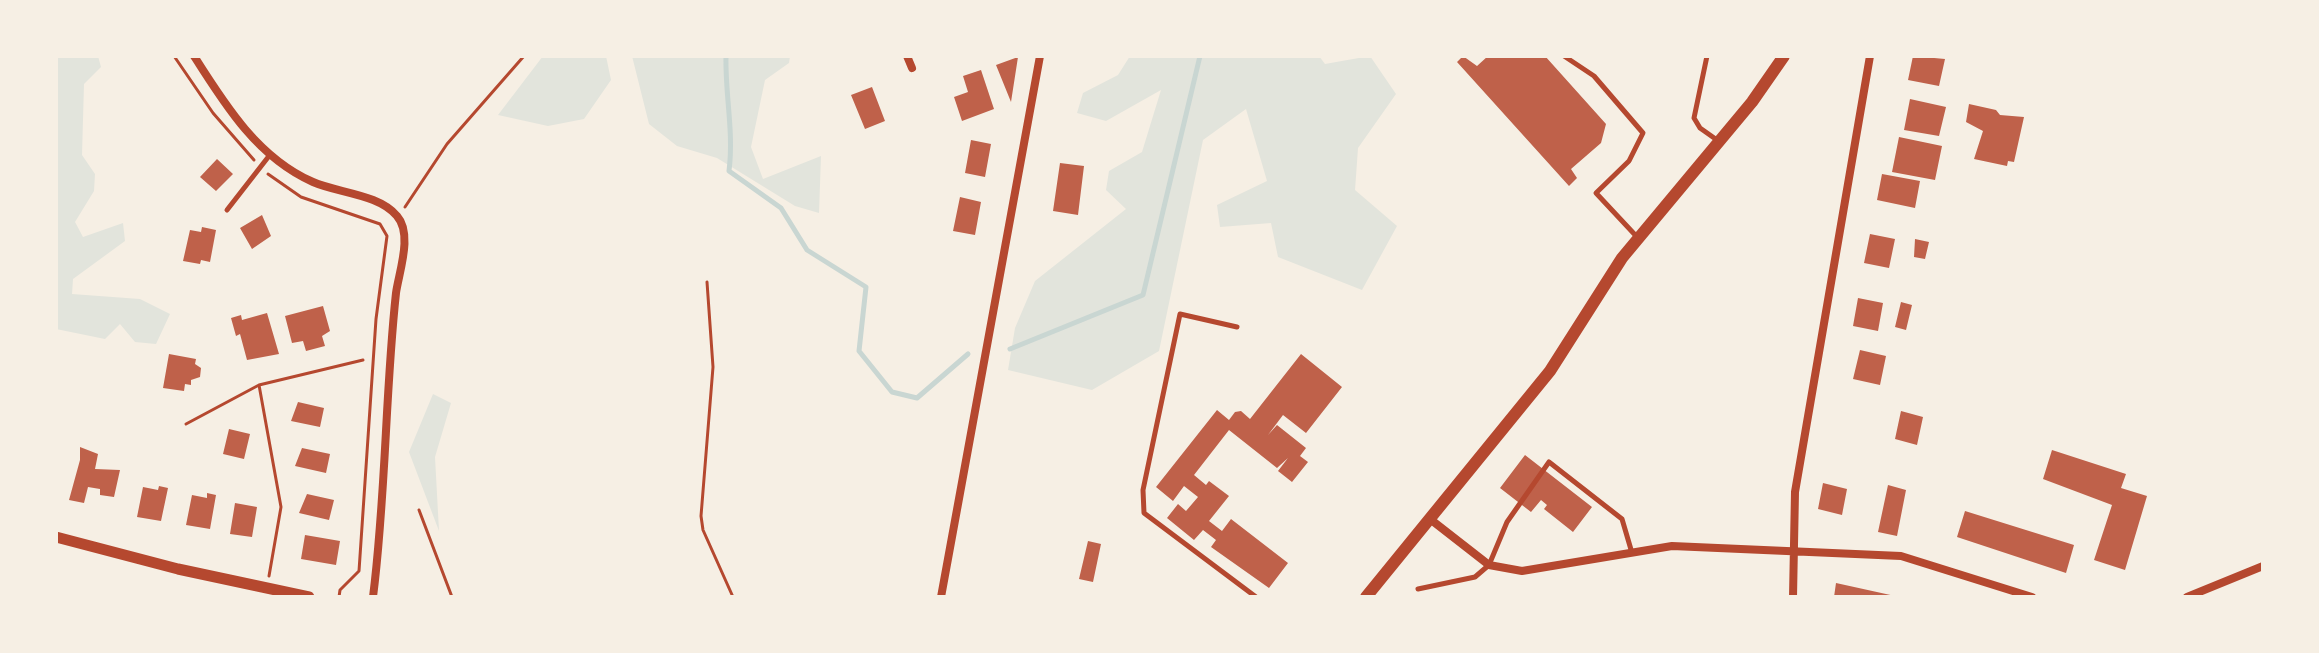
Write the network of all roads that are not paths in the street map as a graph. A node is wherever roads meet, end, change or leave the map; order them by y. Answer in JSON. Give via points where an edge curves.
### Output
{"nodes":[{"id":1,"x":194,"y":56,"type":"edge"},
{"id":2,"x":907,"y":56,"type":"edge"},
{"id":3,"x":1040,"y":56,"type":"edge"},
{"id":4,"x":1564,"y":56,"type":"edge"},
{"id":5,"x":1707,"y":56,"type":"edge"},
{"id":6,"x":1784,"y":56,"type":"edge"},
{"id":7,"x":1870,"y":56,"type":"edge"},
{"id":8,"x":912,"y":68,"type":"dead end"},
{"id":9,"x":1719,"y":141,"type":"junction"},
{"id":10,"x":269,"y":156,"type":"junction"},
{"id":11,"x":227,"y":210,"type":"dead end"},
{"id":12,"x":1638,"y":238,"type":"junction"},
{"id":13,"x":1237,"y":327,"type":"dead end"},
{"id":14,"x":1430,"y":519,"type":"junction"},
{"id":15,"x":56,"y":537,"type":"edge"},
{"id":16,"x":1794,"y":552,"type":"junction"},
{"id":17,"x":1632,"y":553,"type":"junction"},
{"id":18,"x":1489,"y":565,"type":"junction"},
{"id":19,"x":2263,"y":566,"type":"edge"},
{"id":20,"x":1418,"y":589,"type":"dead end"},
{"id":21,"x":309,"y":597,"type":"edge"},
{"id":22,"x":373,"y":597,"type":"edge"},
{"id":23,"x":941,"y":597,"type":"edge"},
{"id":24,"x":1256,"y":597,"type":"edge"},
{"id":25,"x":1366,"y":597,"type":"edge"},
{"id":26,"x":1793,"y":597,"type":"edge"},
{"id":27,"x":2032,"y":597,"type":"edge"},
{"id":28,"x":2187,"y":597,"type":"edge"}],
"edges":[{"from":1,"to":10,"type":"street"},
{"from":2,"to":8,"type":"street"},
{"from":3,"to":23,"type":"street"},
{"from":4,"to":12,"type":"lane","via":[[1594,76],[1643,133],[1629,161],[1596,193]]},
{"from":5,"to":9,"type":"lane","via":[[1694,118]]},
{"from":6,"to":9,"type":"main road"},
{"from":7,"to":16,"type":"street","via":[[1795,492]]},
{"from":9,"to":12,"type":"main road"},
{"from":10,"to":11,"type":"lane"},
{"from":10,"to":22,"type":"street","via":[[313,182],[385,207],[399,217],[405,235]]},
{"from":12,"to":14,"type":"main road","via":[[1550,371]]},
{"from":13,"to":24,"type":"lane","via":[[1180,314],[1143,490],[1144,513]]},
{"from":14,"to":18,"type":"street"},
{"from":14,"to":25,"type":"main road"},
{"from":15,"to":21,"type":"street"},
{"from":16,"to":17,"type":"street","via":[[1672,546]]},
{"from":16,"to":26,"type":"street"},
{"from":16,"to":27,"type":"street","via":[[1901,556]]},
{"from":17,"to":18,"type":"street","via":[[1522,571]]},
{"from":17,"to":18,"type":"lane","via":[[1622,519],[1549,462],[1507,522]]},
{"from":18,"to":20,"type":"lane","via":[[1475,577]]},
{"from":19,"to":28,"type":"street"}]}
